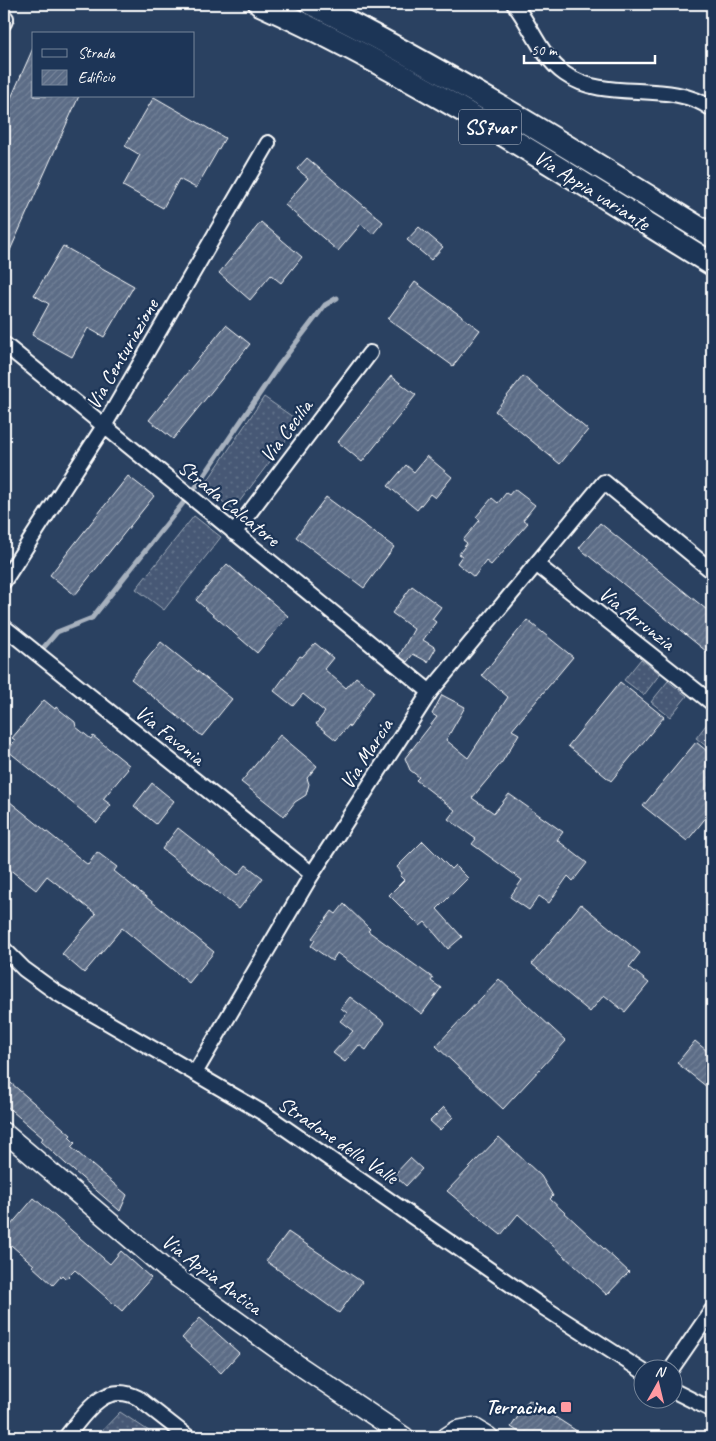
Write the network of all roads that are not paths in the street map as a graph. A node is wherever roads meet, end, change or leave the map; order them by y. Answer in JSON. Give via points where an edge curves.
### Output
{"nodes":[{"id":1,"x":260,"y":4,"type":"edge"},
{"id":2,"x":312,"y":4,"type":"edge"},
{"id":3,"x":514,"y":4,"type":"edge"},
{"id":4,"x":712,"y":109,"type":"edge"},
{"id":5,"x":268,"y":142,"type":"dead end"},
{"id":6,"x":712,"y":236,"type":"edge"},
{"id":7,"x":712,"y":264,"type":"edge"},
{"id":8,"x":4,"y":344,"type":"edge"},
{"id":9,"x":370,"y":353,"type":"dead end"},
{"id":10,"x":104,"y":426,"type":"junction"},
{"id":11,"x":234,"y":533,"type":"junction"},
{"id":12,"x":536,"y":564,"type":"junction"},
{"id":13,"x":712,"y":570,"type":"edge"},
{"id":14,"x":4,"y":581,"type":"edge"},
{"id":15,"x":4,"y":627,"type":"edge"},
{"id":16,"x":430,"y":692,"type":"junction"},
{"id":17,"x":712,"y":703,"type":"edge"},
{"id":18,"x":312,"y":874,"type":"junction"},
{"id":19,"x":4,"y":950,"type":"edge"},
{"id":20,"x":195,"y":1073,"type":"junction"},
{"id":21,"x":4,"y":1132,"type":"edge"},
{"id":22,"x":712,"y":1310,"type":"edge"},
{"id":23,"x":679,"y":1358,"type":"edge"},
{"id":24,"x":634,"y":1366,"type":"edge"},
{"id":25,"x":684,"y":1395,"type":"edge"},
{"id":26,"x":712,"y":1410,"type":"edge"},
{"id":27,"x":66,"y":1437,"type":"edge"},
{"id":28,"x":188,"y":1437,"type":"edge"},
{"id":29,"x":405,"y":1437,"type":"edge"},
{"id":30,"x":446,"y":1437,"type":"edge"},
{"id":31,"x":489,"y":1437,"type":"edge"}],
"edges":[{"from":1,"to":7,"type":"highway","name":"Via Appia variante","number":"SS7var","via":[[435,93]]},
{"from":2,"to":6,"type":"highway","name":"Via Appia variante","number":"SS7var","via":[[424,62]]},
{"from":3,"to":4,"type":"street","via":[[542,50],[566,75],[600,87],[677,95]]},
{"from":5,"to":10,"type":"street","name":"Via Centuriazione"},
{"from":8,"to":10,"type":"street","name":"Strada Calcatore"},
{"from":9,"to":11,"type":"street","name":"Via Cecilia"},
{"from":10,"to":11,"type":"street","name":"Strada Calcatore"},
{"from":10,"to":14,"type":"street","name":"Via Centuriazione"},
{"from":11,"to":16,"type":"street","name":"Strada Calcatore"},
{"from":12,"to":13,"type":"street","name":"Via Marcia","via":[[604,482]]},
{"from":12,"to":16,"type":"street","name":"Via Marcia"},
{"from":12,"to":17,"type":"street","name":"Via Arrunzia"},
{"from":15,"to":18,"type":"street","name":"Via Favonia"},
{"from":16,"to":18,"type":"street","name":"Via Marcia"},
{"from":18,"to":20,"type":"street","name":"Via Marcia"},
{"from":19,"to":20,"type":"street","name":"Stradone della Valle","via":[[57,993]]},
{"from":20,"to":24,"type":"street","name":"Stradone della Valle","via":[[287,1128],[543,1307]]},
{"from":21,"to":29,"type":"street","name":"Via Appia Antica","via":[[168,1270]]},
{"from":22,"to":23,"type":"street"},
{"from":25,"to":26,"type":"street"},
{"from":27,"to":28,"type":"street","via":[[96,1402],[119,1392],[138,1398]]},
{"from":30,"to":31,"type":"street","via":[[473,1426]]}]}
